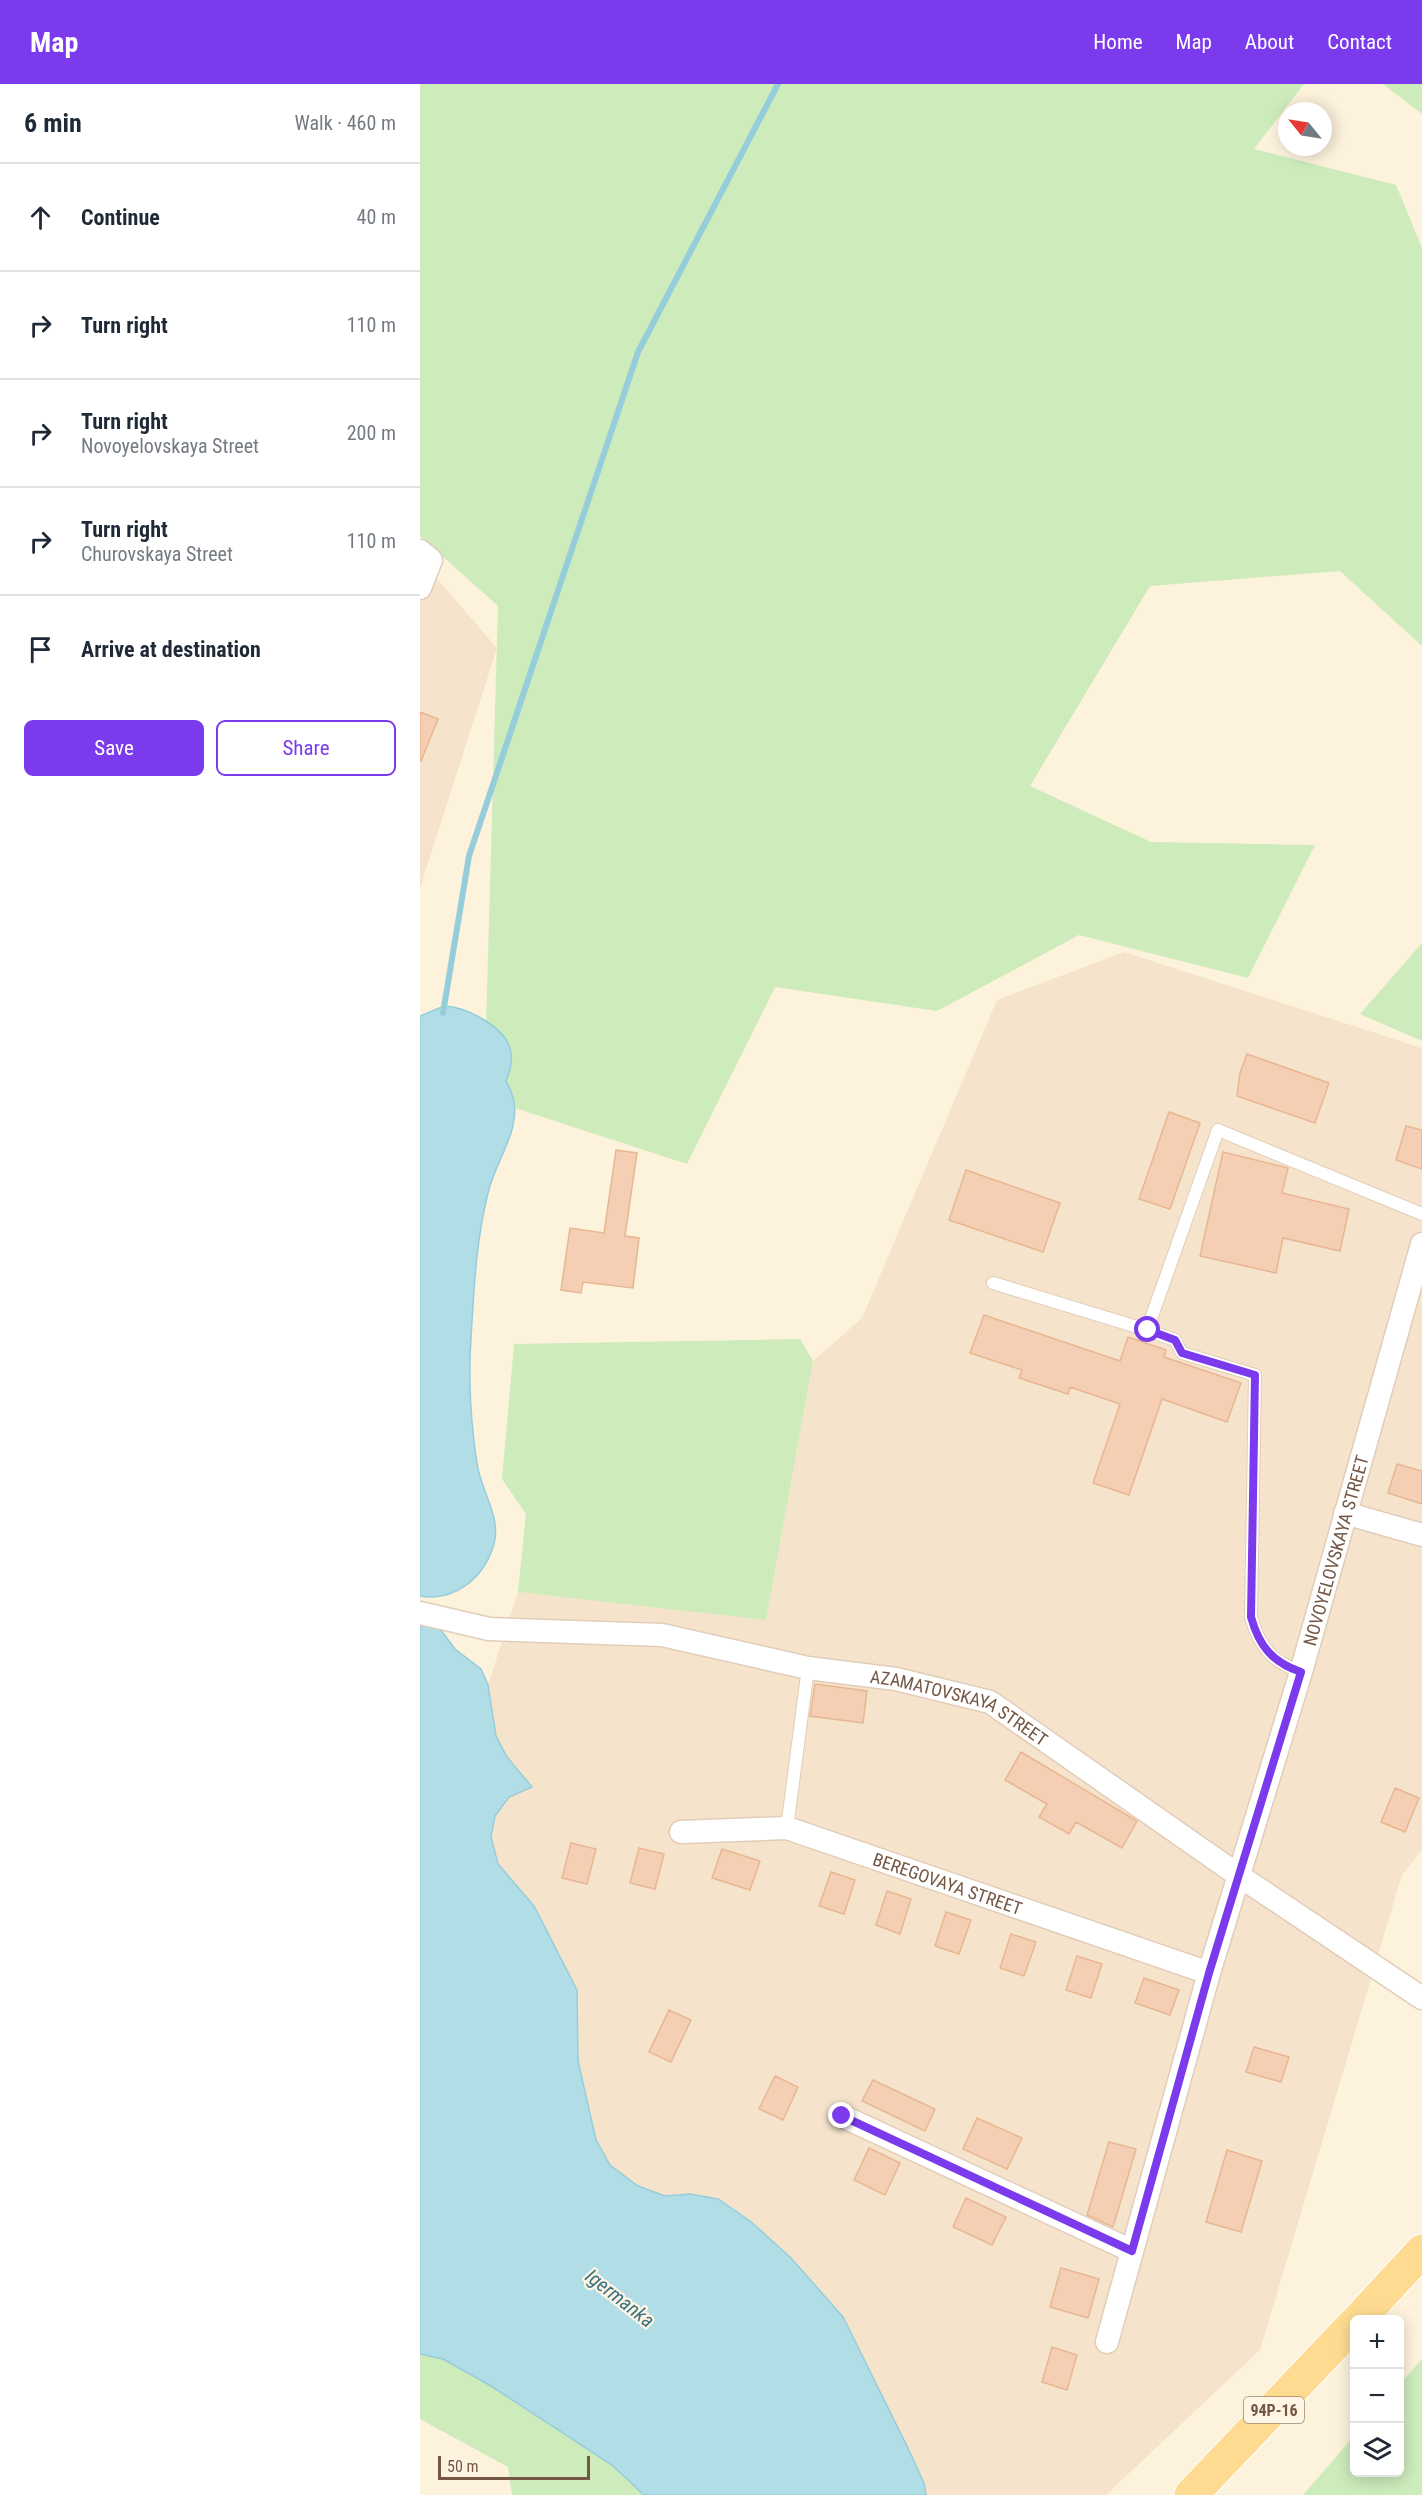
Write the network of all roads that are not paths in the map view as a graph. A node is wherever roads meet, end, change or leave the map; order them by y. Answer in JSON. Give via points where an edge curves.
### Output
{"nodes":[{"id":1,"x":426,"y":555,"type":"edge"},
{"id":2,"x":420,"y":588,"type":"edge"},
{"id":3,"x":1422,"y":1214,"type":"edge"},
{"id":4,"x":1422,"y":1244,"type":"edge"},
{"id":5,"x":993,"y":1282,"type":"dead end"},
{"id":6,"x":1148,"y":1330,"type":"junction"},
{"id":7,"x":1345,"y":1513,"type":"junction"},
{"id":8,"x":1422,"y":1535,"type":"edge"},
{"id":9,"x":420,"y":1613,"type":"edge"},
{"id":10,"x":808,"y":1668,"type":"junction"},
{"id":11,"x":1301,"y":1672,"type":"junction"},
{"id":12,"x":787,"y":1828,"type":"junction"},
{"id":13,"x":681,"y":1832,"type":"dead end"},
{"id":14,"x":1238,"y":1875,"type":"junction"},
{"id":15,"x":1209,"y":1973,"type":"junction"},
{"id":16,"x":1422,"y":1998,"type":"edge"},
{"id":17,"x":842,"y":2116,"type":"dead end"},
{"id":18,"x":1132,"y":2251,"type":"junction"},
{"id":19,"x":1422,"y":2251,"type":"edge"},
{"id":20,"x":1363,"y":2315,"type":"edge"},
{"id":21,"x":1350,"y":2328,"type":"edge"},
{"id":22,"x":1107,"y":2343,"type":"dead end"},
{"id":23,"x":1191,"y":2495,"type":"edge"}],
"edges":[{"from":1,"to":2,"type":"street"},
{"from":3,"to":6,"type":"lane","via":[[1218,1130]]},
{"from":4,"to":7,"type":"street","name":"NOVOYELOVSKAYA STREET"},
{"from":5,"to":6,"type":"lane"},
{"from":6,"to":11,"type":"lane","via":[[1175,1340],[1182,1353],[1255,1375],[1251,1617],[1257,1640],[1282,1665]]},
{"from":7,"to":8,"type":"street"},
{"from":7,"to":11,"type":"street","name":"NOVOYELOVSKAYA STREET"},
{"from":9,"to":10,"type":"street","name":"AZAMATOVSKAYA STREET","via":[[489,1629],[662,1635]]},
{"from":10,"to":12,"type":"lane"},
{"from":10,"to":14,"type":"street","name":"AZAMATOVSKAYA STREET","via":[[896,1679],[990,1702]]},
{"from":11,"to":14,"type":"street","name":"NOVOYELOVSKAYA STREET"},
{"from":12,"to":13,"type":"street","name":"BEREGOVAYA STREET"},
{"from":12,"to":15,"type":"street","name":"BEREGOVAYA STREET"},
{"from":14,"to":15,"type":"street","name":"NOVOYELOVSKAYA STREET"},
{"from":14,"to":16,"type":"street","name":"AZAMATOVSKAYA STREET"},
{"from":15,"to":18,"type":"street","name":"NOVOYELOVSKAYA STREET"},
{"from":17,"to":18,"type":"street"},
{"from":18,"to":22,"type":"street","name":"NOVOYELOVSKAYA STREET"},
{"from":19,"to":20,"type":"main road"},
{"from":21,"to":23,"type":"main road","number":"94Р-16"}]}
